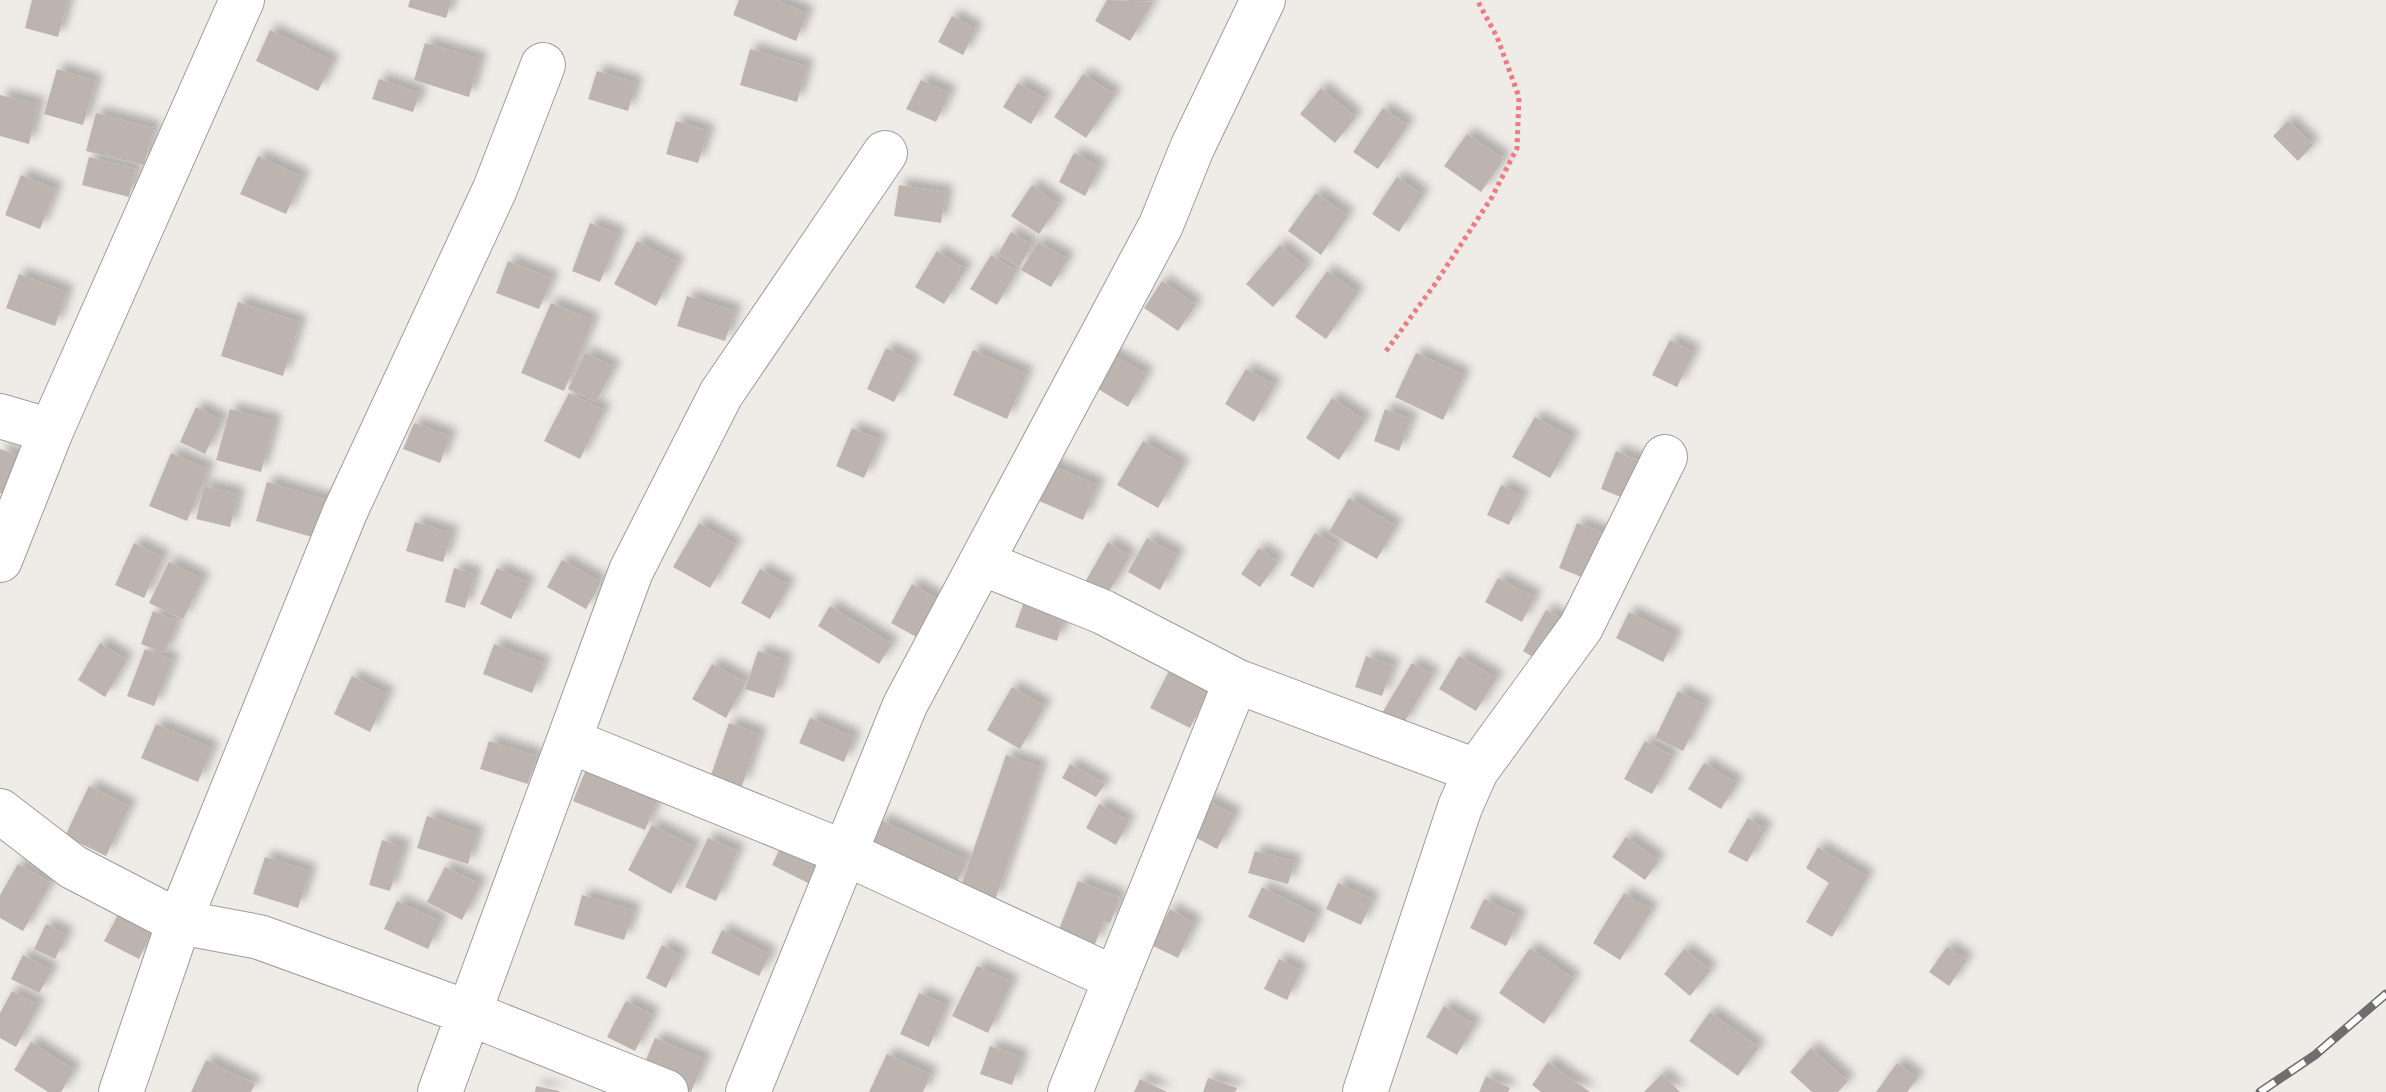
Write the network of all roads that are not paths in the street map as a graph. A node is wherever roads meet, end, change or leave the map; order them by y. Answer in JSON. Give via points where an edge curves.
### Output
{"nodes":[{"id":1,"x":242,"y":0,"type":"edge"},
{"id":2,"x":1263,"y":0,"type":"edge"},
{"id":3,"x":543,"y":65,"type":"dead end"},
{"id":4,"x":885,"y":153,"type":"dead end"},
{"id":5,"x":0,"y":416,"type":"edge"},
{"id":6,"x":51,"y":431,"type":"junction"},
{"id":7,"x":1665,"y":457,"type":"dead end"},
{"id":8,"x":0,"y":560,"type":"edge"},
{"id":9,"x":982,"y":563,"type":"junction"},
{"id":10,"x":1236,"y":681,"type":"junction"},
{"id":11,"x":570,"y":741,"type":"junction"},
{"id":12,"x":1476,"y":771,"type":"junction"},
{"id":13,"x":0,"y":811,"type":"edge"},
{"id":14,"x":843,"y":852,"type":"junction"},
{"id":15,"x":179,"y":922,"type":"junction"},
{"id":16,"x":1116,"y":979,"type":"junction"},
{"id":17,"x":469,"y":1013,"type":"junction"},
{"id":18,"x":121,"y":1092,"type":"edge"},
{"id":19,"x":440,"y":1092,"type":"edge"},
{"id":20,"x":666,"y":1092,"type":"edge"},
{"id":21,"x":748,"y":1092,"type":"edge"},
{"id":22,"x":1070,"y":1092,"type":"edge"},
{"id":23,"x":1365,"y":1092,"type":"edge"}],
"edges":[{"from":1,"to":6,"type":"street"},
{"from":2,"to":9,"type":"street","via":[[1161,225]]},
{"from":3,"to":15,"type":"street","via":[[495,189],[345,512]]},
{"from":4,"to":11,"type":"street","via":[[721,394],[631,571]]},
{"from":5,"to":6,"type":"street"},
{"from":6,"to":8,"type":"street"},
{"from":7,"to":12,"type":"street","via":[[1581,627]]},
{"from":9,"to":10,"type":"street","via":[[1103,612]]},
{"from":9,"to":14,"type":"street","via":[[905,705]]},
{"from":10,"to":12,"type":"street"},
{"from":10,"to":16,"type":"street"},
{"from":11,"to":14,"type":"street"},
{"from":11,"to":17,"type":"street"},
{"from":12,"to":23,"type":"street"},
{"from":13,"to":15,"type":"street","via":[[73,867]]},
{"from":14,"to":16,"type":"street"},
{"from":14,"to":21,"type":"street"},
{"from":15,"to":17,"type":"street","via":[[259,937]]},
{"from":15,"to":18,"type":"street"},
{"from":16,"to":22,"type":"street"},
{"from":17,"to":19,"type":"street"},
{"from":17,"to":20,"type":"street"}]}
